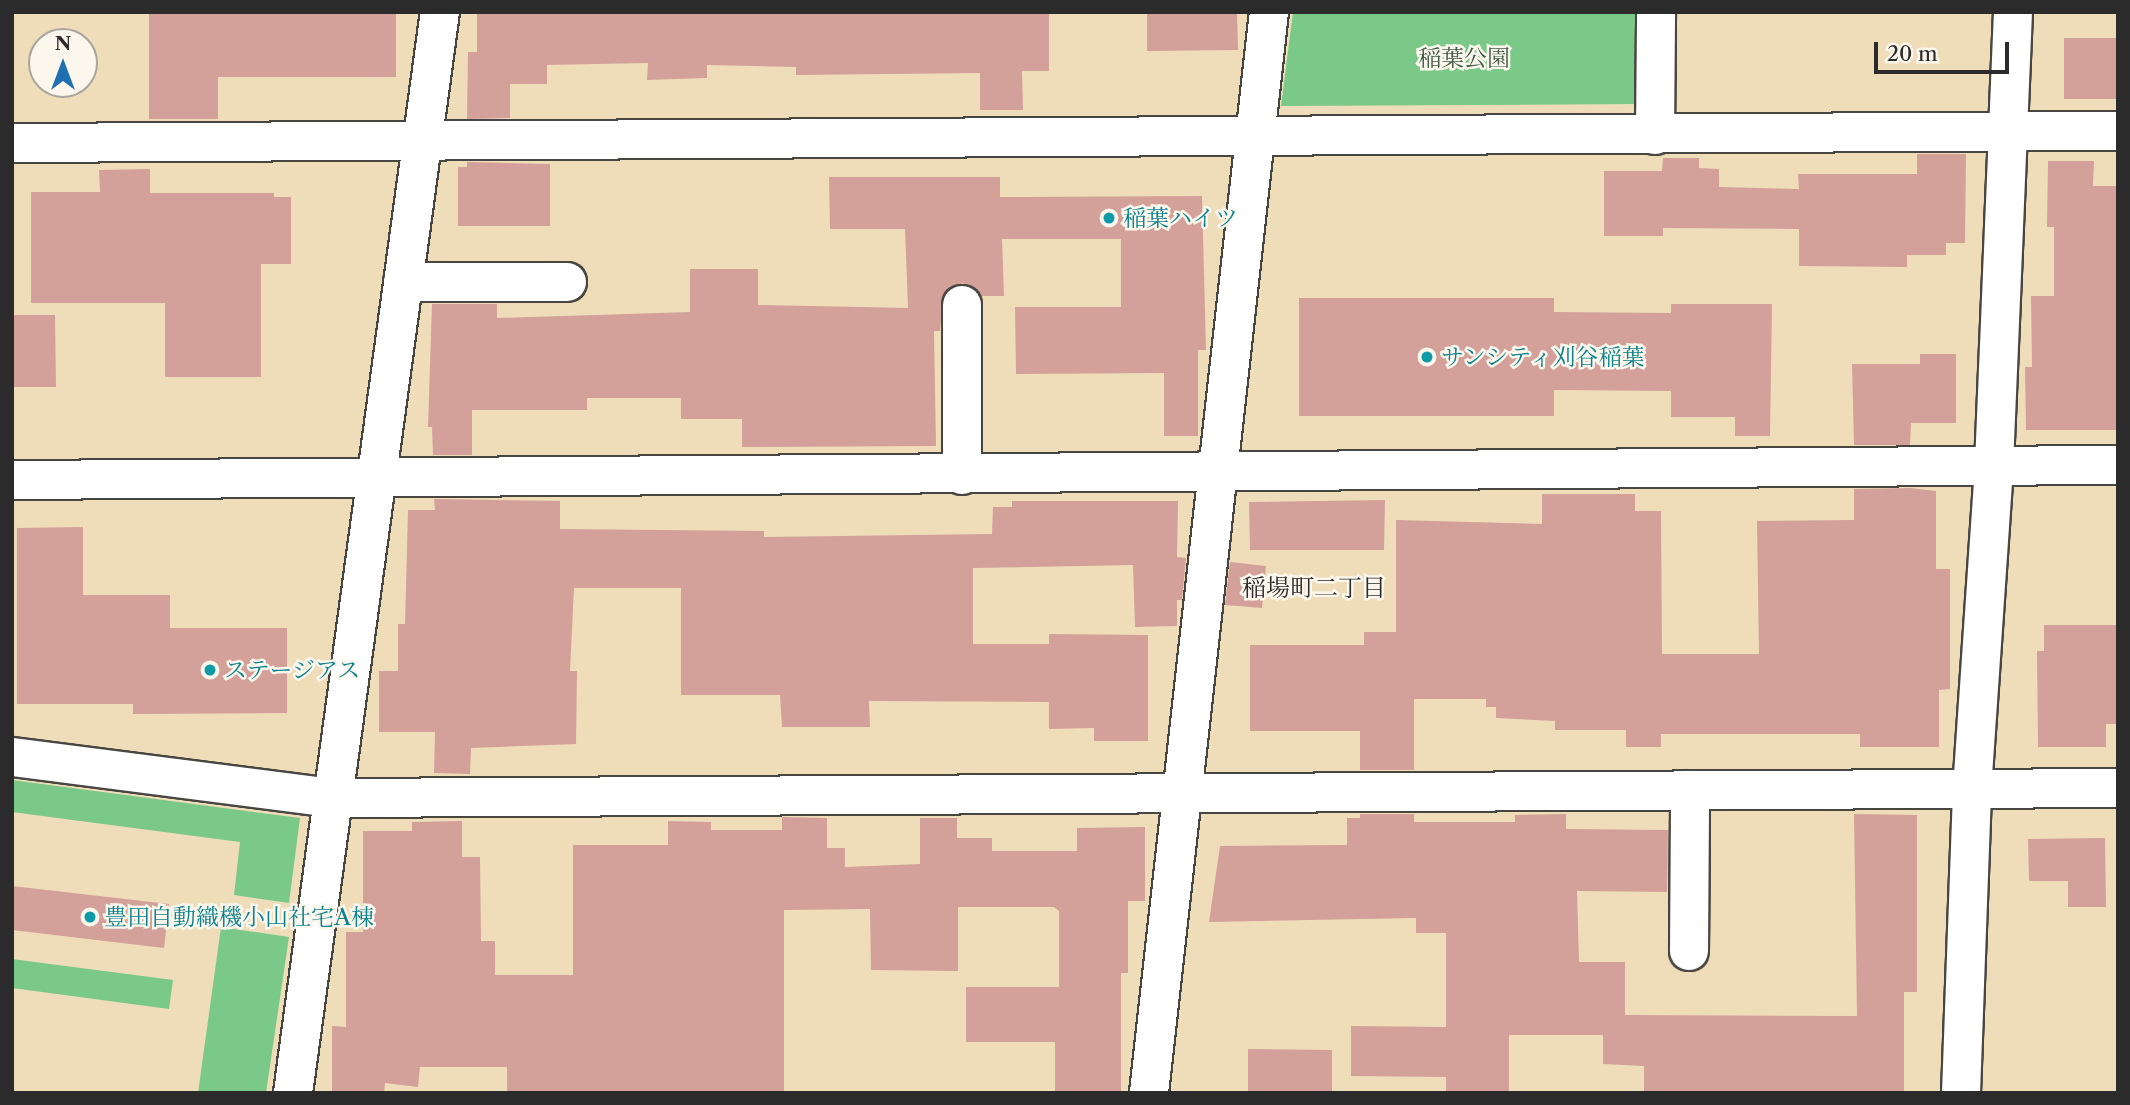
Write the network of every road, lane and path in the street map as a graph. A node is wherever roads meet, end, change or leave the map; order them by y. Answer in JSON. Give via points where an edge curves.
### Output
{"nodes":[{"id":1,"x":440,"y":12,"type":"edge"},
{"id":2,"x":1269,"y":12,"type":"edge"},
{"id":3,"x":1656,"y":12,"type":"edge"},
{"id":4,"x":2013,"y":12,"type":"edge"},
{"id":5,"x":2007,"y":131,"type":"junction"},
{"id":6,"x":2118,"y":131,"type":"edge"},
{"id":7,"x":1256,"y":135,"type":"junction"},
{"id":8,"x":1655,"y":135,"type":"junction"},
{"id":9,"x":422,"y":140,"type":"junction"},
{"id":10,"x":12,"y":143,"type":"edge"},
{"id":11,"x":403,"y":282,"type":"junction"},
{"id":12,"x":567,"y":282,"type":"dead end"},
{"id":13,"x":961,"y":305,"type":"dead end"},
{"id":14,"x":2118,"y":464,"type":"edge"},
{"id":15,"x":1994,"y":465,"type":"junction"},
{"id":16,"x":1219,"y":472,"type":"junction"},
{"id":17,"x":962,"y":475,"type":"junction"},
{"id":18,"x":378,"y":477,"type":"junction"},
{"id":19,"x":12,"y":480,"type":"edge"},
{"id":20,"x":12,"y":757,"type":"edge"},
{"id":21,"x":2118,"y":788,"type":"edge"},
{"id":22,"x":1690,"y":790,"type":"junction"},
{"id":23,"x":1972,"y":790,"type":"junction"},
{"id":24,"x":1180,"y":793,"type":"junction"},
{"id":25,"x":333,"y":798,"type":"junction"},
{"id":26,"x":1689,"y":951,"type":"dead end"},
{"id":27,"x":293,"y":1093,"type":"edge"},
{"id":28,"x":1149,"y":1093,"type":"edge"},
{"id":29,"x":1961,"y":1093,"type":"edge"}],
"edges":[{"from":1,"to":9,"type":"street"},
{"from":2,"to":7,"type":"street"},
{"from":3,"to":8,"type":"street"},
{"from":4,"to":5,"type":"street"},
{"from":5,"to":6,"type":"street"},
{"from":5,"to":8,"type":"street"},
{"from":5,"to":15,"type":"street"},
{"from":7,"to":8,"type":"street"},
{"from":7,"to":9,"type":"street"},
{"from":7,"to":16,"type":"street"},
{"from":9,"to":10,"type":"street"},
{"from":9,"to":11,"type":"street"},
{"from":11,"to":12,"type":"street"},
{"from":11,"to":18,"type":"street"},
{"from":13,"to":17,"type":"street"},
{"from":14,"to":15,"type":"street"},
{"from":15,"to":16,"type":"street"},
{"from":15,"to":23,"type":"street"},
{"from":16,"to":17,"type":"street"},
{"from":16,"to":24,"type":"street"},
{"from":17,"to":18,"type":"street"},
{"from":18,"to":19,"type":"street"},
{"from":18,"to":25,"type":"street"},
{"from":20,"to":25,"type":"street"},
{"from":21,"to":23,"type":"street"},
{"from":22,"to":23,"type":"street"},
{"from":22,"to":24,"type":"street"},
{"from":22,"to":26,"type":"street"},
{"from":23,"to":29,"type":"street"},
{"from":24,"to":25,"type":"street"},
{"from":24,"to":28,"type":"street"},
{"from":25,"to":27,"type":"street"}]}
